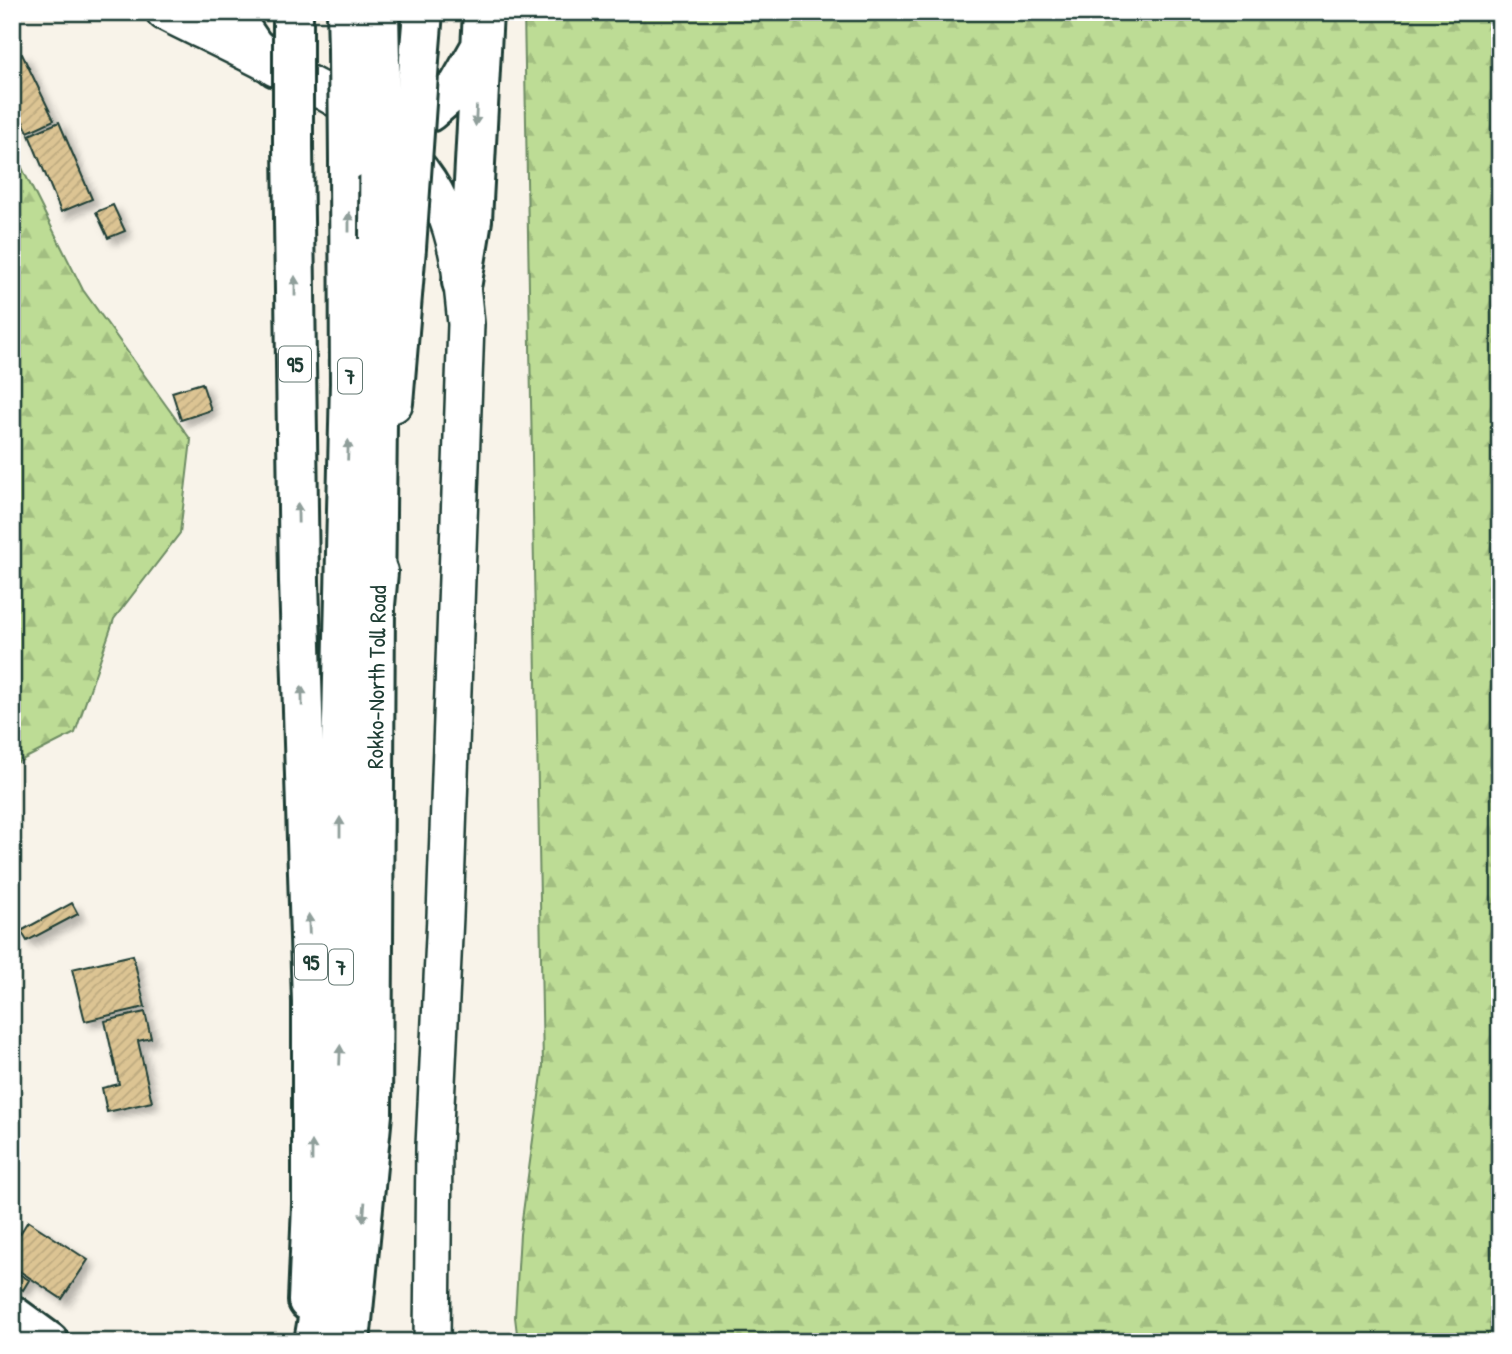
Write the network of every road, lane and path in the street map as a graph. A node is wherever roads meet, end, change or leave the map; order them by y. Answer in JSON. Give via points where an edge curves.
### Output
{"nodes":[{"id":1,"x":164,"y":12,"type":"edge"},
{"id":2,"x":230,"y":12,"type":"edge"},
{"id":3,"x":293,"y":12,"type":"edge"},
{"id":4,"x":379,"y":12,"type":"edge"},
{"id":5,"x":423,"y":12,"type":"edge"},
{"id":6,"x":481,"y":30,"type":"edge"},
{"id":7,"x":358,"y":41,"type":"edge"},
{"id":8,"x":276,"y":67,"type":"junction"},
{"id":9,"x":375,"y":124,"type":"junction"},
{"id":10,"x":393,"y":244,"type":"junction"},
{"id":11,"x":462,"y":282,"type":"junction"},
{"id":12,"x":12,"y":1315,"type":"edge"},
{"id":13,"x":49,"y":1342,"type":"edge"},
{"id":14,"x":307,"y":1342,"type":"edge"},
{"id":15,"x":314,"y":1342,"type":"edge"},
{"id":16,"x":350,"y":1342,"type":"edge"},
{"id":17,"x":432,"y":1342,"type":"edge"}],
"edges":[{"from":1,"to":8,"type":"street"},
{"from":2,"to":8,"type":"main road","via":[[253,46]]},
{"from":14,"to":3,"type":"main road","number":"95","one_way":true,"bridge":true,"via":[[313,1002],[299,581]]},
{"from":4,"to":7,"type":"main road","number":"7"},
{"from":5,"to":10,"type":"main road","bridge":true},
{"from":6,"to":9,"type":"main road","via":[[458,87],[429,112]]},
{"from":6,"to":11,"type":"main road","one_way":true,"via":[[471,220]]},
{"from":7,"to":10,"type":"main road","number":"7","bridge":true},
{"from":15,"to":7,"type":"main road","number":"7","one_way":true,"bridge":true,"via":[[336,1213],[350,383],[349,160]]},
{"from":8,"to":9,"type":"street"},
{"from":9,"to":11,"type":"street","via":[[424,173],[442,204]]},
{"from":10,"to":16,"type":"main road","name":"Rokko-North Toll Road","number":"7","one_way":true,"via":[[375,605],[372,1114]]},
{"from":11,"to":17,"type":"street","via":[[466,324],[434,1146]]},
{"from":12,"to":13,"type":"main road"}]}
